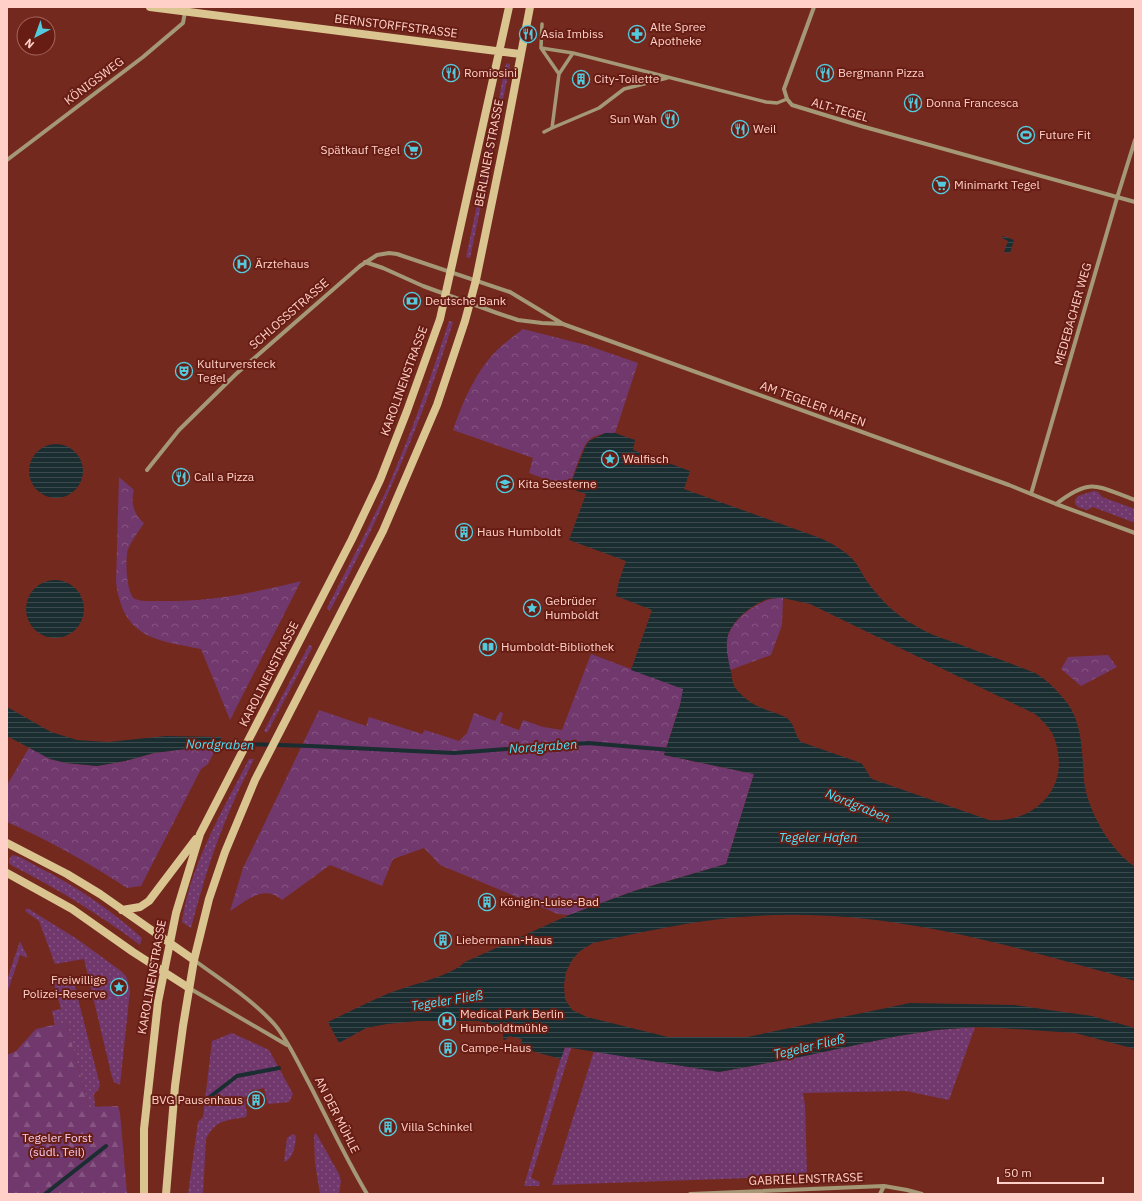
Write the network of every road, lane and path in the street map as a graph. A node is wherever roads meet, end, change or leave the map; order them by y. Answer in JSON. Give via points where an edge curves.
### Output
{"nodes":[{"id":1,"x":150,"y":7,"type":"edge"},
{"id":2,"x":509,"y":7,"type":"edge"},
{"id":3,"x":530,"y":7,"type":"edge"},
{"id":4,"x":814,"y":7,"type":"edge"},
{"id":5,"x":185,"y":12,"type":"junction"},
{"id":6,"x":542,"y":24,"type":"dead end"},
{"id":7,"x":540,"y":48,"type":"junction"},
{"id":8,"x":500,"y":50,"type":"junction"},
{"id":9,"x":573,"y":53,"type":"junction"},
{"id":10,"x":520,"y":54,"type":"junction"},
{"id":11,"x":559,"y":74,"type":"junction"},
{"id":12,"x":668,"y":77,"type":"junction"},
{"id":13,"x":787,"y":99,"type":"junction"},
{"id":14,"x":552,"y":128,"type":"junction"},
{"id":15,"x":544,"y":132,"type":"dead end"},
{"id":16,"x":1135,"y":140,"type":"edge"},
{"id":17,"x":7,"y":160,"type":"edge"},
{"id":18,"x":1117,"y":198,"type":"junction"},
{"id":19,"x":1135,"y":202,"type":"edge"},
{"id":20,"x":365,"y":262,"type":"junction"},
{"id":21,"x":450,"y":272,"type":"junction"},
{"id":22,"x":476,"y":280,"type":"junction"},
{"id":23,"x":446,"y":294,"type":"junction"},
{"id":24,"x":470,"y":304,"type":"junction"},
{"id":25,"x":563,"y":324,"type":"junction"},
{"id":26,"x":147,"y":470,"type":"dead end"},
{"id":27,"x":1031,"y":494,"type":"junction"},
{"id":28,"x":1135,"y":500,"type":"edge"},
{"id":29,"x":1056,"y":504,"type":"junction"},
{"id":30,"x":1135,"y":533,"type":"edge"},
{"id":31,"x":200,"y":834,"type":"junction"},
{"id":32,"x":7,"y":844,"type":"edge"},
{"id":33,"x":7,"y":873,"type":"edge"},
{"id":34,"x":122,"y":910,"type":"junction"},
{"id":35,"x":170,"y":944,"type":"junction"},
{"id":36,"x":194,"y":960,"type":"junction"},
{"id":37,"x":164,"y":972,"type":"junction"},
{"id":38,"x":189,"y":988,"type":"junction"},
{"id":39,"x":289,"y":1046,"type":"junction"},
{"id":40,"x":884,"y":1186,"type":"junction"},
{"id":41,"x":144,"y":1194,"type":"edge"},
{"id":42,"x":166,"y":1194,"type":"edge"},
{"id":43,"x":367,"y":1194,"type":"edge"},
{"id":44,"x":690,"y":1194,"type":"edge"},
{"id":45,"x":880,"y":1194,"type":"edge"},
{"id":46,"x":922,"y":1194,"type":"edge"}],
"edges":[{"from":1,"to":5,"type":"main road","name":"BERNSTORFFSTRASSE"},
{"from":2,"to":8,"type":"main road","name":"BERLINER STRASSE"},
{"from":3,"to":10,"type":"main road","name":"BERLINER STRASSE"},
{"from":4,"to":13,"type":"street","via":[[784,89]]},
{"from":5,"to":8,"type":"main road","name":"BERNSTORFFSTRASSE"},
{"from":5,"to":17,"type":"street","name":"KÖNIGSWEG","via":[[183,23],[172,33]]},
{"from":6,"to":7,"type":"street"},
{"from":7,"to":9,"type":"street"},
{"from":7,"to":11,"type":"street"},
{"from":8,"to":10,"type":"main road","name":"BERNSTORFFSTRASSE"},
{"from":8,"to":21,"type":"main road","name":"BERLINER STRASSE"},
{"from":9,"to":11,"type":"street"},
{"from":9,"to":12,"type":"street"},
{"from":10,"to":22,"type":"main road","name":"BERLINER STRASSE"},
{"from":11,"to":14,"type":"street"},
{"from":12,"to":13,"type":"street","via":[[766,102],[777,103]]},
{"from":12,"to":14,"type":"street","via":[[624,89],[599,108]]},
{"from":13,"to":18,"type":"street","name":"ALT-TEGEL","via":[[792,105],[808,111]]},
{"from":14,"to":15,"type":"street"},
{"from":16,"to":18,"type":"street","name":"MEDEBACHER WEG"},
{"from":18,"to":19,"type":"street","name":"ALT-TEGEL"},
{"from":18,"to":27,"type":"street","name":"MEDEBACHER WEG"},
{"from":20,"to":21,"type":"street","name":"SCHLOSSSTRASSE","via":[[377,255],[398,254]]},
{"from":20,"to":23,"type":"street"},
{"from":20,"to":26,"type":"street","name":"SCHLOSSSTRASSE","via":[[236,374],[179,430]]},
{"from":21,"to":22,"type":"street","name":"AM TEGELER HAFEN"},
{"from":21,"to":23,"type":"main road","name":"BERLINER STRASSE"},
{"from":22,"to":24,"type":"main road","name":"BERLINER STRASSE"},
{"from":22,"to":25,"type":"street","name":"AM TEGELER HAFEN","via":[[510,292]]},
{"from":23,"to":24,"type":"street"},
{"from":23,"to":31,"type":"main road","name":"KAROLINENSTRASSE","via":[[416,388],[380,480]]},
{"from":24,"to":25,"type":"street","name":"AM TEGELER HAFEN","via":[[518,320]]},
{"from":24,"to":36,"type":"main road","via":[[437,405],[383,531],[280,730],[238,818],[209,899]]},
{"from":25,"to":27,"type":"street","name":"AM TEGELER HAFEN"},
{"from":27,"to":29,"type":"street","name":"AM TEGELER HAFEN"},
{"from":28,"to":29,"type":"street","via":[[1096,486],[1087,486],[1070,493]]},
{"from":29,"to":30,"type":"street","name":"AM TEGELER HAFEN"},
{"from":31,"to":34,"type":"main road","via":[[149,901],[140,907]]},
{"from":31,"to":35,"type":"main road","name":"KAROLINENSTRASSE","via":[[181,892]]},
{"from":32,"to":34,"type":"main road","via":[[67,874]]},
{"from":33,"to":37,"type":"main road","via":[[72,909]]},
{"from":34,"to":35,"type":"main road"},
{"from":35,"to":36,"type":"main road"},
{"from":35,"to":37,"type":"main road","name":"KAROLINENSTRASSE"},
{"from":36,"to":38,"type":"main road"},
{"from":36,"to":39,"type":"street","name":"AN DER MÜHLE","via":[[260,1010],[276,1026]]},
{"from":37,"to":38,"type":"main road"},
{"from":37,"to":41,"type":"main road","name":"KAROLINENSTRASSE","via":[[146,1103]]},
{"from":38,"to":39,"type":"street"},
{"from":38,"to":42,"type":"main road","via":[[174,1092]]},
{"from":39,"to":43,"type":"street","name":"AN DER MÜHLE"},
{"from":40,"to":44,"type":"street","name":"GABRIELENSTRASSE"},
{"from":40,"to":45,"type":"street"},
{"from":40,"to":46,"type":"street","name":"GABRIELENSTRASSE"}]}
